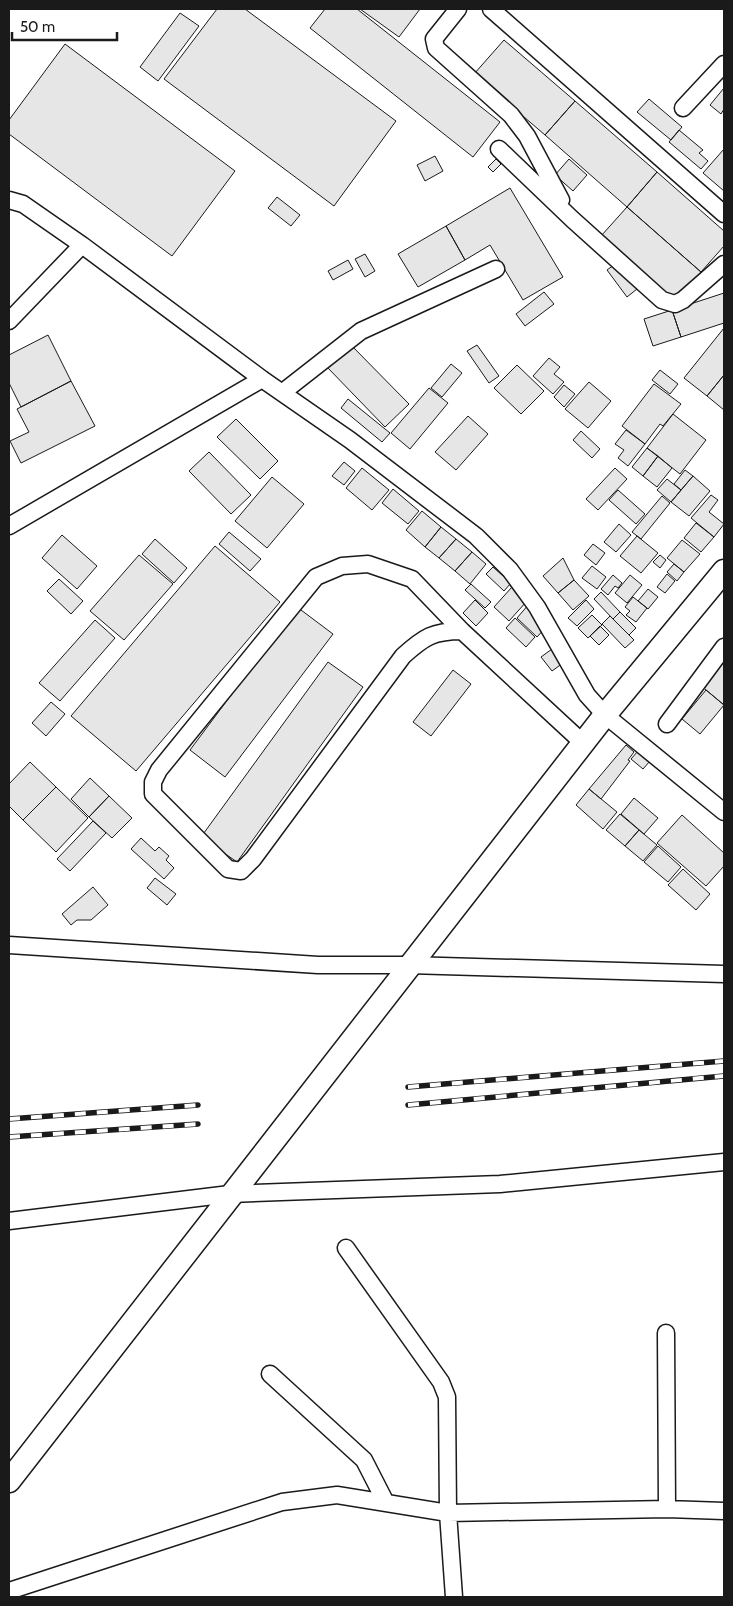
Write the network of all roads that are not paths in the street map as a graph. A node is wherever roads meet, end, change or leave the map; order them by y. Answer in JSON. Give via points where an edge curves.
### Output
{"nodes":[{"id":1,"x":458,"y":9,"type":"edge"},
{"id":2,"x":491,"y":9,"type":"edge"},
{"id":3,"x":724,"y":64,"type":"edge"},
{"id":4,"x":683,"y":108,"type":"dead end"},
{"id":5,"x":499,"y":149,"type":"dead end"},
{"id":6,"x":9,"y":200,"type":"edge"},
{"id":7,"x":724,"y":214,"type":"edge"},
{"id":8,"x":572,"y":219,"type":"junction"},
{"id":9,"x":82,"y":245,"type":"junction"},
{"id":10,"x":724,"y":264,"type":"edge"},
{"id":11,"x":496,"y":269,"type":"dead end"},
{"id":12,"x":9,"y":322,"type":"edge"},
{"id":13,"x":262,"y":379,"type":"junction"},
{"id":14,"x":283,"y":392,"type":"junction"},
{"id":15,"x":9,"y":526,"type":"edge"},
{"id":16,"x":724,"y":571,"type":"edge"},
{"id":17,"x":462,"y":631,"type":"junction"},
{"id":18,"x":724,"y":646,"type":"edge"},
{"id":19,"x":605,"y":715,"type":"junction"},
{"id":20,"x":667,"y":724,"type":"dead end"},
{"id":21,"x":583,"y":743,"type":"junction"},
{"id":22,"x":724,"y":812,"type":"edge"},
{"id":23,"x":9,"y":945,"type":"edge"},
{"id":24,"x":408,"y":965,"type":"junction"},
{"id":25,"x":724,"y":974,"type":"edge"},
{"id":26,"x":724,"y":1162,"type":"edge"},
{"id":27,"x":230,"y":1194,"type":"junction"},
{"id":28,"x":9,"y":1221,"type":"edge"},
{"id":29,"x":346,"y":1248,"type":"dead end"},
{"id":30,"x":666,"y":1333,"type":"dead end"},
{"id":31,"x":270,"y":1374,"type":"dead end"},
{"id":32,"x":9,"y":1481,"type":"edge"},
{"id":33,"x":386,"y":1503,"type":"junction"},
{"id":34,"x":667,"y":1509,"type":"junction"},
{"id":35,"x":724,"y":1511,"type":"edge"},
{"id":36,"x":448,"y":1513,"type":"junction"},
{"id":37,"x":9,"y":1591,"type":"edge"},
{"id":38,"x":454,"y":1597,"type":"edge"}],
"edges":[{"from":1,"to":8,"type":"street","via":[[434,39],[436,48],[512,115]]},
{"from":2,"to":7,"type":"street"},
{"from":3,"to":4,"type":"street"},
{"from":5,"to":8,"type":"street"},
{"from":6,"to":9,"type":"street","via":[[23,204]]},
{"from":8,"to":10,"type":"street","via":[[662,300],[675,304]]},
{"from":9,"to":12,"type":"street"},
{"from":9,"to":13,"type":"street"},
{"from":11,"to":14,"type":"street","via":[[361,331]]},
{"from":13,"to":14,"type":"street"},
{"from":13,"to":15,"type":"street"},
{"from":14,"to":19,"type":"street","via":[[476,536],[510,570],[536,607],[587,695]]},
{"from":16,"to":19,"type":"highway"},
{"from":17,"to":17,"type":"street","via":[[439,631],[422,639],[403,656],[241,871],[228,869],[152,794],[159,770],[316,577],[342,566],[368,564],[412,579]]},
{"from":17,"to":21,"type":"street"},
{"from":18,"to":20,"type":"street"},
{"from":19,"to":21,"type":"highway"},
{"from":19,"to":22,"type":"street"},
{"from":21,"to":24,"type":"highway"},
{"from":23,"to":24,"type":"street","via":[[318,965]]},
{"from":24,"to":25,"type":"street"},
{"from":24,"to":27,"type":"highway"},
{"from":26,"to":27,"type":"street","via":[[500,1184]]},
{"from":27,"to":28,"type":"street"},
{"from":27,"to":32,"type":"highway"},
{"from":29,"to":36,"type":"street","via":[[441,1382],[448,1397]]},
{"from":30,"to":34,"type":"street"},
{"from":31,"to":33,"type":"street","via":[[364,1460]]},
{"from":33,"to":36,"type":"street"},
{"from":33,"to":37,"type":"street","via":[[337,1495],[282,1502]]},
{"from":34,"to":35,"type":"street"},
{"from":34,"to":36,"type":"street"},
{"from":36,"to":38,"type":"street"}]}
